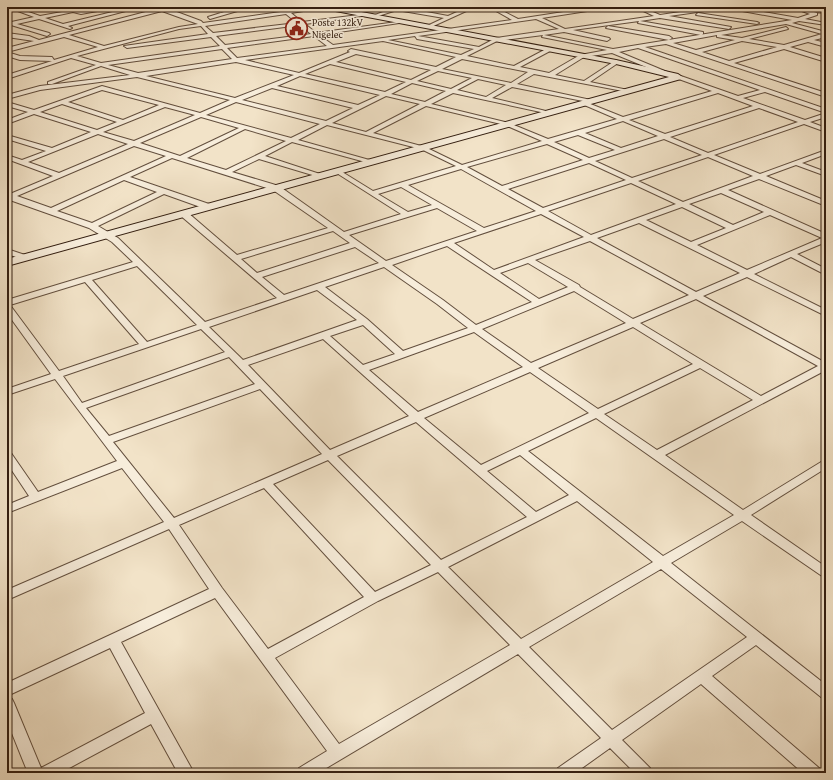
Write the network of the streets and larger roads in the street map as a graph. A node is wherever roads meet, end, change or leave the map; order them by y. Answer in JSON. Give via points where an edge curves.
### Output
{"nodes":[{"id":1,"x":8,"y":7,"type":"edge"},
{"id":2,"x":117,"y":7,"type":"edge"},
{"id":3,"x":122,"y":7,"type":"edge"},
{"id":4,"x":139,"y":7,"type":"edge"},
{"id":5,"x":155,"y":7,"type":"edge"},
{"id":6,"x":172,"y":7,"type":"edge"},
{"id":7,"x":209,"y":7,"type":"edge"},
{"id":8,"x":249,"y":7,"type":"edge"},
{"id":9,"x":326,"y":7,"type":"edge"},
{"id":10,"x":388,"y":7,"type":"edge"},
{"id":11,"x":438,"y":7,"type":"edge"},
{"id":12,"x":473,"y":7,"type":"edge"},
{"id":13,"x":492,"y":7,"type":"edge"},
{"id":14,"x":497,"y":7,"type":"edge"},
{"id":15,"x":551,"y":7,"type":"edge"},
{"id":16,"x":608,"y":7,"type":"edge"},
{"id":17,"x":611,"y":7,"type":"edge"},
{"id":18,"x":638,"y":7,"type":"edge"},
{"id":19,"x":725,"y":7,"type":"edge"},
{"id":20,"x":793,"y":7,"type":"edge"},
{"id":21,"x":398,"y":8,"type":"edge"},
{"id":22,"x":809,"y":8,"type":"edge"},
{"id":23,"x":73,"y":9,"type":"edge"},
{"id":24,"x":129,"y":10,"type":"junction"},
{"id":25,"x":163,"y":10,"type":"junction"},
{"id":26,"x":229,"y":12,"type":"junction"},
{"id":27,"x":464,"y":12,"type":"junction"},
{"id":28,"x":580,"y":12,"type":"junction"},
{"id":29,"x":686,"y":12,"type":"junction"},
{"id":30,"x":824,"y":12,"type":"edge"},
{"id":31,"x":288,"y":13,"type":"junction"},
{"id":32,"x":145,"y":14,"type":"junction"},
{"id":33,"x":815,"y":14,"type":"junction"},
{"id":34,"x":367,"y":15,"type":"junction"},
{"id":35,"x":599,"y":15,"type":"dead end"},
{"id":36,"x":378,"y":16,"type":"junction"},
{"id":37,"x":659,"y":16,"type":"junction"},
{"id":38,"x":38,"y":17,"type":"junction"},
{"id":39,"x":612,"y":17,"type":"dead end"},
{"id":40,"x":826,"y":17,"type":"edge"},
{"id":41,"x":449,"y":18,"type":"junction"},
{"id":42,"x":538,"y":18,"type":"junction"},
{"id":43,"x":801,"y":19,"type":"junction"},
{"id":44,"x":631,"y":20,"type":"junction"},
{"id":45,"x":519,"y":21,"type":"junction"},
{"id":46,"x":404,"y":22,"type":"junction"},
{"id":47,"x":785,"y":22,"type":"junction"},
{"id":48,"x":8,"y":23,"type":"edge"},
{"id":49,"x":200,"y":23,"type":"junction"},
{"id":50,"x":302,"y":23,"type":"junction"},
{"id":51,"x":826,"y":24,"type":"edge"},
{"id":52,"x":64,"y":25,"type":"junction"},
{"id":53,"x":598,"y":25,"type":"junction"},
{"id":54,"x":766,"y":25,"type":"junction"},
{"id":55,"x":796,"y":26,"type":"junction"},
{"id":56,"x":429,"y":27,"type":"junction"},
{"id":57,"x":71,"y":28,"type":"junction"},
{"id":58,"x":737,"y":29,"type":"junction"},
{"id":59,"x":445,"y":30,"type":"junction"},
{"id":60,"x":564,"y":30,"type":"junction"},
{"id":61,"x":81,"y":32,"type":"junction"},
{"id":62,"x":47,"y":34,"type":"junction"},
{"id":63,"x":316,"y":34,"type":"junction"},
{"id":64,"x":536,"y":34,"type":"junction"},
{"id":65,"x":709,"y":34,"type":"junction"},
{"id":66,"x":7,"y":35,"type":"edge"},
{"id":67,"x":212,"y":35,"type":"junction"},
{"id":68,"x":826,"y":35,"type":"edge"},
{"id":69,"x":66,"y":36,"type":"junction"},
{"id":70,"x":408,"y":36,"type":"junction"},
{"id":71,"x":29,"y":38,"type":"junction"},
{"id":72,"x":607,"y":39,"type":"dead end"},
{"id":73,"x":677,"y":39,"type":"junction"},
{"id":74,"x":378,"y":40,"type":"junction"},
{"id":75,"x":496,"y":40,"type":"junction"},
{"id":76,"x":744,"y":40,"type":"junction"},
{"id":77,"x":808,"y":40,"type":"junction"},
{"id":78,"x":664,"y":41,"type":"junction"},
{"id":79,"x":40,"y":42,"type":"junction"},
{"id":80,"x":826,"y":45,"type":"edge"},
{"id":81,"x":638,"y":46,"type":"junction"},
{"id":82,"x":7,"y":47,"type":"edge"},
{"id":83,"x":103,"y":47,"type":"junction"},
{"id":84,"x":223,"y":47,"type":"junction"},
{"id":85,"x":332,"y":47,"type":"junction"},
{"id":86,"x":784,"y":47,"type":"junction"},
{"id":87,"x":13,"y":48,"type":"junction"},
{"id":88,"x":416,"y":48,"type":"junction"},
{"id":89,"x":478,"y":48,"type":"junction"},
{"id":90,"x":686,"y":49,"type":"junction"},
{"id":91,"x":7,"y":50,"type":"edge"},
{"id":92,"x":94,"y":50,"type":"junction"},
{"id":93,"x":548,"y":50,"type":"junction"},
{"id":94,"x":613,"y":50,"type":"junction"},
{"id":95,"x":356,"y":52,"type":"junction"},
{"id":96,"x":407,"y":52,"type":"dead end"},
{"id":97,"x":696,"y":52,"type":"junction"},
{"id":98,"x":7,"y":54,"type":"edge"},
{"id":99,"x":663,"y":55,"type":"junction"},
{"id":100,"x":71,"y":56,"type":"junction"},
{"id":101,"x":582,"y":56,"type":"junction"},
{"id":102,"x":460,"y":57,"type":"junction"},
{"id":103,"x":60,"y":59,"type":"junction"},
{"id":104,"x":236,"y":60,"type":"junction"},
{"id":105,"x":826,"y":60,"type":"edge"},
{"id":106,"x":328,"y":62,"type":"junction"},
{"id":107,"x":616,"y":62,"type":"junction"},
{"id":108,"x":728,"y":62,"type":"junction"},
{"id":109,"x":100,"y":64,"type":"junction"},
{"id":110,"x":516,"y":68,"type":"junction"},
{"id":111,"x":436,"y":69,"type":"junction"},
{"id":112,"x":705,"y":69,"type":"junction"},
{"id":113,"x":533,"y":72,"type":"junction"},
{"id":114,"x":300,"y":74,"type":"junction"},
{"id":115,"x":137,"y":75,"type":"junction"},
{"id":116,"x":550,"y":75,"type":"junction"},
{"id":117,"x":7,"y":76,"type":"edge"},
{"id":118,"x":674,"y":76,"type":"junction"},
{"id":119,"x":477,"y":78,"type":"junction"},
{"id":120,"x":410,"y":81,"type":"junction"},
{"id":121,"x":584,"y":82,"type":"junction"},
{"id":122,"x":790,"y":83,"type":"junction"},
{"id":123,"x":511,"y":85,"type":"junction"},
{"id":124,"x":272,"y":86,"type":"junction"},
{"id":125,"x":826,"y":88,"type":"edge"},
{"id":126,"x":36,"y":89,"type":"junction"},
{"id":127,"x":766,"y":90,"type":"junction"},
{"id":128,"x":451,"y":91,"type":"junction"},
{"id":129,"x":626,"y":91,"type":"junction"},
{"id":130,"x":719,"y":91,"type":"junction"},
{"id":131,"x":816,"y":91,"type":"junction"},
{"id":132,"x":385,"y":94,"type":"junction"},
{"id":133,"x":826,"y":94,"type":"edge"},
{"id":134,"x":7,"y":97,"type":"edge"},
{"id":135,"x":738,"y":98,"type":"junction"},
{"id":136,"x":487,"y":99,"type":"junction"},
{"id":137,"x":236,"y":100,"type":"junction"},
{"id":138,"x":61,"y":102,"type":"junction"},
{"id":139,"x":587,"y":102,"type":"junction"},
{"id":140,"x":7,"y":104,"type":"edge"},
{"id":141,"x":425,"y":104,"type":"junction"},
{"id":142,"x":165,"y":105,"type":"junction"},
{"id":143,"x":759,"y":106,"type":"junction"},
{"id":144,"x":358,"y":107,"type":"junction"},
{"id":145,"x":826,"y":110,"type":"edge"},
{"id":146,"x":33,"y":112,"type":"junction"},
{"id":147,"x":548,"y":113,"type":"junction"},
{"id":148,"x":201,"y":115,"type":"junction"},
{"id":149,"x":826,"y":115,"type":"edge"},
{"id":150,"x":625,"y":120,"type":"junction"},
{"id":151,"x":7,"y":122,"type":"edge"},
{"id":152,"x":123,"y":122,"type":"junction"},
{"id":153,"x":327,"y":122,"type":"junction"},
{"id":154,"x":804,"y":122,"type":"junction"},
{"id":155,"x":507,"y":124,"type":"junction"},
{"id":156,"x":246,"y":127,"type":"junction"},
{"id":157,"x":826,"y":130,"type":"edge"},
{"id":158,"x":97,"y":132,"type":"junction"},
{"id":159,"x":368,"y":133,"type":"junction"},
{"id":160,"x":580,"y":133,"type":"junction"},
{"id":161,"x":663,"y":136,"type":"junction"},
{"id":162,"x":7,"y":137,"type":"edge"},
{"id":163,"x":292,"y":140,"type":"junction"},
{"id":164,"x":549,"y":142,"type":"junction"},
{"id":165,"x":134,"y":144,"type":"junction"},
{"id":166,"x":423,"y":148,"type":"junction"},
{"id":167,"x":51,"y":150,"type":"junction"},
{"id":168,"x":620,"y":150,"type":"junction"},
{"id":169,"x":826,"y":152,"type":"edge"},
{"id":170,"x":173,"y":155,"type":"junction"},
{"id":171,"x":707,"y":155,"type":"junction"},
{"id":172,"x":258,"y":156,"type":"junction"},
{"id":173,"x":7,"y":157,"type":"edge"},
{"id":174,"x":181,"y":158,"type":"junction"},
{"id":175,"x":589,"y":160,"type":"junction"},
{"id":176,"x":23,"y":162,"type":"junction"},
{"id":177,"x":371,"y":162,"type":"junction"},
{"id":178,"x":796,"y":162,"type":"junction"},
{"id":179,"x":461,"y":167,"type":"junction"},
{"id":180,"x":337,"y":171,"type":"junction"},
{"id":181,"x":227,"y":172,"type":"junction"},
{"id":182,"x":826,"y":174,"type":"edge"},
{"id":183,"x":61,"y":176,"type":"junction"},
{"id":184,"x":320,"y":176,"type":"junction"},
{"id":185,"x":759,"y":176,"type":"junction"},
{"id":186,"x":125,"y":178,"type":"junction"},
{"id":187,"x":632,"y":181,"type":"junction"},
{"id":188,"x":403,"y":184,"type":"junction"},
{"id":189,"x":276,"y":188,"type":"junction"},
{"id":190,"x":501,"y":189,"type":"junction"},
{"id":191,"x":722,"y":190,"type":"junction"},
{"id":192,"x":164,"y":191,"type":"junction"},
{"id":193,"x":373,"y":193,"type":"junction"},
{"id":194,"x":8,"y":196,"type":"edge"},
{"id":195,"x":682,"y":204,"type":"junction"},
{"id":196,"x":826,"y":204,"type":"edge"},
{"id":197,"x":438,"y":205,"type":"junction"},
{"id":198,"x":210,"y":206,"type":"junction"},
{"id":199,"x":51,"y":211,"type":"junction"},
{"id":200,"x":542,"y":211,"type":"junction"},
{"id":201,"x":771,"y":212,"type":"junction"},
{"id":202,"x":184,"y":214,"type":"junction"},
{"id":203,"x":407,"y":215,"type":"junction"},
{"id":204,"x":640,"y":220,"type":"junction"},
{"id":205,"x":92,"y":226,"type":"junction"},
{"id":206,"x":733,"y":228,"type":"junction"},
{"id":207,"x":333,"y":229,"type":"junction"},
{"id":208,"x":483,"y":232,"type":"junction"},
{"id":209,"x":108,"y":235,"type":"junction"},
{"id":210,"x":343,"y":235,"type":"junction"},
{"id":211,"x":591,"y":238,"type":"junction"},
{"id":212,"x":826,"y":238,"type":"edge"},
{"id":213,"x":448,"y":243,"type":"junction"},
{"id":214,"x":355,"y":244,"type":"junction"},
{"id":215,"x":691,"y":245,"type":"junction"},
{"id":216,"x":7,"y":251,"type":"edge"},
{"id":217,"x":790,"y":254,"type":"junction"},
{"id":218,"x":25,"y":258,"type":"junction"},
{"id":219,"x":235,"y":258,"type":"junction"},
{"id":220,"x":529,"y":260,"type":"junction"},
{"id":221,"x":7,"y":263,"type":"edge"},
{"id":222,"x":139,"y":263,"type":"junction"},
{"id":223,"x":384,"y":264,"type":"junction"},
{"id":224,"x":493,"y":272,"type":"junction"},
{"id":225,"x":826,"y":272,"type":"edge"},
{"id":226,"x":747,"y":274,"type":"junction"},
{"id":227,"x":256,"y":276,"type":"junction"},
{"id":228,"x":86,"y":279,"type":"junction"},
{"id":229,"x":319,"y":287,"type":"junction"},
{"id":230,"x":576,"y":287,"type":"junction"},
{"id":231,"x":696,"y":296,"type":"junction"},
{"id":232,"x":283,"y":299,"type":"junction"},
{"id":233,"x":538,"y":302,"type":"junction"},
{"id":234,"x":7,"y":303,"type":"edge"},
{"id":235,"x":7,"y":307,"type":"edge"},
{"id":236,"x":826,"y":313,"type":"edge"},
{"id":237,"x":364,"y":321,"type":"junction"},
{"id":238,"x":635,"y":323,"type":"junction"},
{"id":239,"x":203,"y":326,"type":"junction"},
{"id":240,"x":475,"y":329,"type":"junction"},
{"id":241,"x":324,"y":335,"type":"junction"},
{"id":242,"x":145,"y":345,"type":"junction"},
{"id":243,"x":231,"y":353,"type":"junction"},
{"id":244,"x":402,"y":355,"type":"junction"},
{"id":245,"x":241,"y":364,"type":"junction"},
{"id":246,"x":700,"y":364,"type":"junction"},
{"id":247,"x":532,"y":367,"type":"junction"},
{"id":248,"x":826,"y":367,"type":"edge"},
{"id":249,"x":362,"y":369,"type":"junction"},
{"id":250,"x":56,"y":376,"type":"junction"},
{"id":251,"x":261,"y":385,"type":"junction"},
{"id":252,"x":7,"y":392,"type":"edge"},
{"id":253,"x":760,"y":400,"type":"junction"},
{"id":254,"x":80,"y":407,"type":"junction"},
{"id":255,"x":597,"y":413,"type":"junction"},
{"id":256,"x":417,"y":417,"type":"junction"},
{"id":257,"x":106,"y":441,"type":"junction"},
{"id":258,"x":520,"y":450,"type":"junction"},
{"id":259,"x":7,"y":455,"type":"edge"},
{"id":260,"x":329,"y":455,"type":"junction"},
{"id":261,"x":657,"y":455,"type":"junction"},
{"id":262,"x":123,"y":463,"type":"junction"},
{"id":263,"x":826,"y":464,"type":"edge"},
{"id":264,"x":480,"y":470,"type":"junction"},
{"id":265,"x":266,"y":483,"type":"junction"},
{"id":266,"x":577,"y":496,"type":"junction"},
{"id":267,"x":35,"y":497,"type":"junction"},
{"id":268,"x":7,"y":509,"type":"edge"},
{"id":269,"x":743,"y":515,"type":"junction"},
{"id":270,"x":536,"y":518,"type":"junction"},
{"id":271,"x":172,"y":524,"type":"junction"},
{"id":272,"x":662,"y":563,"type":"junction"},
{"id":273,"x":440,"y":566,"type":"junction"},
{"id":274,"x":826,"y":573,"type":"edge"},
{"id":275,"x":217,"y":591,"type":"junction"},
{"id":276,"x":7,"y":595,"type":"edge"},
{"id":277,"x":373,"y":598,"type":"junction"},
{"id":278,"x":756,"y":638,"type":"junction"},
{"id":279,"x":113,"y":641,"type":"junction"},
{"id":280,"x":519,"y":647,"type":"junction"},
{"id":281,"x":265,"y":657,"type":"junction"},
{"id":282,"x":702,"y":676,"type":"junction"},
{"id":283,"x":7,"y":690,"type":"edge"},
{"id":284,"x":826,"y":693,"type":"edge"},
{"id":285,"x":7,"y":703,"type":"edge"},
{"id":286,"x":154,"y":715,"type":"junction"},
{"id":287,"x":611,"y":739,"type":"junction"},
{"id":288,"x":337,"y":753,"type":"junction"},
{"id":289,"x":36,"y":773,"type":"edge"},
{"id":290,"x":46,"y":773,"type":"edge"},
{"id":291,"x":186,"y":773,"type":"edge"},
{"id":292,"x":304,"y":773,"type":"edge"},
{"id":293,"x":563,"y":773,"type":"edge"},
{"id":294,"x":645,"y":773,"type":"edge"},
{"id":295,"x":814,"y":773,"type":"edge"}],
"edges":[{"from":1,"to":38,"type":"street"},
{"from":2,"to":23,"type":"street","via":[[81,13]]},
{"from":3,"to":24,"type":"street"},
{"from":4,"to":24,"type":"street"},
{"from":5,"to":25,"type":"street"},
{"from":6,"to":25,"type":"street"},
{"from":7,"to":26,"type":"street"},
{"from":8,"to":26,"type":"street"},
{"from":9,"to":31,"type":"street"},
{"from":9,"to":34,"type":"street"},
{"from":10,"to":21,"type":"street"},
{"from":11,"to":27,"type":"street"},
{"from":12,"to":27,"type":"street"},
{"from":13,"to":14,"type":"street"},
{"from":13,"to":45,"type":"street"},
{"from":15,"to":28,"type":"street"},
{"from":16,"to":17,"type":"street"},
{"from":16,"to":28,"type":"street"},
{"from":18,"to":37,"type":"street"},
{"from":19,"to":29,"type":"street"},
{"from":19,"to":43,"type":"street"},
{"from":20,"to":22,"type":"street"},
{"from":20,"to":33,"type":"street"},
{"from":21,"to":36,"type":"street"},
{"from":21,"to":41,"type":"street"},
{"from":22,"to":30,"type":"street"},
{"from":23,"to":38,"type":"street"},
{"from":24,"to":32,"type":"street"},
{"from":24,"to":52,"type":"street"},
{"from":25,"to":32,"type":"street"},
{"from":25,"to":49,"type":"street"},
{"from":26,"to":49,"type":"street"},
{"from":27,"to":41,"type":"street"},
{"from":28,"to":35,"type":"street"},
{"from":28,"to":42,"type":"street"},
{"from":29,"to":37,"type":"street"},
{"from":29,"to":54,"type":"street"},
{"from":30,"to":33,"type":"street"},
{"from":31,"to":49,"type":"street"},
{"from":31,"to":50,"type":"street"},
{"from":32,"to":61,"type":"street"},
{"from":33,"to":40,"type":"street"},
{"from":33,"to":43,"type":"street"},
{"from":34,"to":36,"type":"street"},
{"from":34,"to":50,"type":"street"},
{"from":36,"to":46,"type":"street"},
{"from":37,"to":44,"type":"street"},
{"from":37,"to":58,"type":"street"},
{"from":38,"to":48,"type":"street"},
{"from":38,"to":52,"type":"street"},
{"from":39,"to":44,"type":"street"},
{"from":41,"to":56,"type":"street"},
{"from":42,"to":45,"type":"street"},
{"from":42,"to":60,"type":"street"},
{"from":43,"to":47,"type":"street"},
{"from":43,"to":51,"type":"street"},
{"from":44,"to":53,"type":"street"},
{"from":44,"to":65,"type":"street"},
{"from":45,"to":59,"type":"street"},
{"from":46,"to":56,"type":"street"},
{"from":46,"to":63,"type":"street"},
{"from":47,"to":54,"type":"street"},
{"from":47,"to":55,"type":"street"},
{"from":48,"to":62,"type":"street"},
{"from":49,"to":67,"type":"street"},
{"from":49,"to":83,"type":"street"},
{"from":50,"to":63,"type":"street"},
{"from":50,"to":67,"type":"street"},
{"from":52,"to":57,"type":"street"},
{"from":53,"to":60,"type":"street"},
{"from":53,"to":73,"type":"street"},
{"from":54,"to":58,"type":"street"},
{"from":55,"to":68,"type":"street"},
{"from":55,"to":76,"type":"street"},
{"from":56,"to":59,"type":"street"},
{"from":57,"to":61,"type":"street"},
{"from":57,"to":62,"type":"street"},
{"from":58,"to":65,"type":"street"},
{"from":59,"to":70,"type":"street"},
{"from":59,"to":75,"type":"street"},
{"from":60,"to":64,"type":"street"},
{"from":60,"to":72,"type":"street"},
{"from":61,"to":69,"type":"street"},
{"from":62,"to":71,"type":"street"},
{"from":63,"to":84,"type":"street"},
{"from":63,"to":85,"type":"street"},
{"from":64,"to":75,"type":"street"},
{"from":64,"to":94,"type":"street"},
{"from":65,"to":73,"type":"street"},
{"from":65,"to":76,"type":"street"},
{"from":66,"to":71,"type":"street"},
{"from":67,"to":84,"type":"street"},
{"from":67,"to":92,"type":"street"},
{"from":68,"to":77,"type":"street"},
{"from":69,"to":79,"type":"street"},
{"from":69,"to":83,"type":"street"},
{"from":70,"to":74,"type":"street"},
{"from":70,"to":89,"type":"street"},
{"from":71,"to":79,"type":"street"},
{"from":73,"to":78,"type":"street"},
{"from":74,"to":85,"type":"street"},
{"from":74,"to":88,"type":"street"},
{"from":75,"to":89,"type":"street"},
{"from":75,"to":93,"type":"street"},
{"from":76,"to":86,"type":"street"},
{"from":76,"to":97,"type":"street"},
{"from":77,"to":80,"type":"street"},
{"from":77,"to":86,"type":"street"},
{"from":78,"to":81,"type":"street"},
{"from":78,"to":90,"type":"street"},
{"from":79,"to":87,"type":"street"},
{"from":81,"to":94,"type":"street"},
{"from":81,"to":99,"type":"street"},
{"from":82,"to":87,"type":"street"},
{"from":83,"to":92,"type":"street"},
{"from":84,"to":104,"type":"street"},
{"from":84,"to":109,"type":"street"},
{"from":85,"to":95,"type":"street"},
{"from":85,"to":104,"type":"street"},
{"from":86,"to":105,"type":"street"},
{"from":86,"to":108,"type":"street"},
{"from":87,"to":91,"type":"street"},
{"from":88,"to":96,"type":"street"},
{"from":88,"to":102,"type":"street"},
{"from":89,"to":102,"type":"street"},
{"from":90,"to":97,"type":"street"},
{"from":90,"to":99,"type":"street"},
{"from":92,"to":100,"type":"street"},
{"from":93,"to":101,"type":"street"},
{"from":93,"to":110,"type":"street"},
{"from":94,"to":101,"type":"street"},
{"from":94,"to":118,"type":"street"},
{"from":95,"to":106,"type":"street"},
{"from":95,"to":111,"type":"street"},
{"from":97,"to":108,"type":"street"},
{"from":98,"to":103,"type":"street","via":[[16,57]]},
{"from":99,"to":112,"type":"street"},
{"from":100,"to":103,"type":"street"},
{"from":100,"to":109,"type":"street"},
{"from":101,"to":107,"type":"street"},
{"from":101,"to":116,"type":"street"},
{"from":102,"to":110,"type":"street"},
{"from":102,"to":111,"type":"street"},
{"from":103,"to":117,"type":"street"},
{"from":104,"to":114,"type":"street"},
{"from":104,"to":115,"type":"street"},
{"from":106,"to":114,"type":"street"},
{"from":106,"to":120,"type":"street"},
{"from":107,"to":118,"type":"street"},
{"from":107,"to":121,"type":"street"},
{"from":108,"to":112,"type":"street"},
{"from":108,"to":122,"type":"street"},
{"from":109,"to":115,"type":"street"},
{"from":109,"to":126,"type":"street"},
{"from":110,"to":113,"type":"street"},
{"from":111,"to":119,"type":"street"},
{"from":111,"to":120,"type":"street"},
{"from":112,"to":118,"type":"street"},
{"from":112,"to":127,"type":"street"},
{"from":113,"to":116,"type":"street"},
{"from":113,"to":123,"type":"street"},
{"from":114,"to":124,"type":"street"},
{"from":114,"to":132,"type":"street"},
{"from":115,"to":126,"type":"street"},
{"from":115,"to":137,"type":"street"},
{"from":116,"to":121,"type":"street"},
{"from":118,"to":129,"type":"street"},
{"from":118,"to":130,"type":"street"},
{"from":119,"to":123,"type":"street"},
{"from":119,"to":128,"type":"street"},
{"from":120,"to":128,"type":"street"},
{"from":120,"to":132,"type":"street"},
{"from":121,"to":129,"type":"street"},
{"from":122,"to":127,"type":"street"},
{"from":122,"to":131,"type":"street"},
{"from":123,"to":136,"type":"street"},
{"from":123,"to":139,"type":"street"},
{"from":124,"to":137,"type":"street"},
{"from":124,"to":144,"type":"street"},
{"from":125,"to":131,"type":"street"},
{"from":126,"to":134,"type":"street"},
{"from":127,"to":135,"type":"street"},
{"from":127,"to":145,"type":"street"},
{"from":128,"to":136,"type":"street"},
{"from":128,"to":141,"type":"street"},
{"from":129,"to":139,"type":"street"},
{"from":130,"to":135,"type":"street"},
{"from":130,"to":150,"type":"street"},
{"from":131,"to":133,"type":"street"},
{"from":132,"to":141,"type":"street"},
{"from":132,"to":144,"type":"street"},
{"from":135,"to":143,"type":"street"},
{"from":136,"to":147,"type":"street"},
{"from":137,"to":148,"type":"street"},
{"from":137,"to":153,"type":"street"},
{"from":138,"to":142,"type":"street","via":[[102,88]]},
{"from":138,"to":146,"type":"street"},
{"from":138,"to":152,"type":"street"},
{"from":139,"to":147,"type":"street"},
{"from":139,"to":150,"type":"street"},
{"from":140,"to":146,"type":"street"},
{"from":141,"to":155,"type":"street"},
{"from":141,"to":159,"type":"street"},
{"from":142,"to":148,"type":"street"},
{"from":142,"to":152,"type":"street"},
{"from":143,"to":154,"type":"street"},
{"from":143,"to":161,"type":"street"},
{"from":144,"to":153,"type":"street"},
{"from":146,"to":151,"type":"street"},
{"from":146,"to":158,"type":"street"},
{"from":147,"to":155,"type":"street"},
{"from":148,"to":156,"type":"street"},
{"from":148,"to":165,"type":"street"},
{"from":149,"to":154,"type":"street"},
{"from":150,"to":160,"type":"street"},
{"from":150,"to":161,"type":"street"},
{"from":152,"to":158,"type":"street"},
{"from":153,"to":159,"type":"street"},
{"from":153,"to":163,"type":"street"},
{"from":154,"to":157,"type":"street"},
{"from":154,"to":171,"type":"street"},
{"from":155,"to":164,"type":"street"},
{"from":155,"to":166,"type":"street"},
{"from":156,"to":163,"type":"street"},
{"from":156,"to":174,"type":"street"},
{"from":158,"to":165,"type":"street"},
{"from":158,"to":167,"type":"street"},
{"from":159,"to":166,"type":"street"},
{"from":160,"to":164,"type":"street"},
{"from":160,"to":168,"type":"street"},
{"from":161,"to":168,"type":"street"},
{"from":161,"to":171,"type":"street"},
{"from":162,"to":167,"type":"street"},
{"from":163,"to":172,"type":"street"},
{"from":163,"to":177,"type":"street"},
{"from":164,"to":175,"type":"street"},
{"from":164,"to":179,"type":"street"},
{"from":165,"to":170,"type":"street"},
{"from":165,"to":183,"type":"street"},
{"from":166,"to":177,"type":"street"},
{"from":166,"to":179,"type":"street"},
{"from":167,"to":176,"type":"street"},
{"from":168,"to":175,"type":"street"},
{"from":169,"to":178,"type":"street"},
{"from":170,"to":174,"type":"street"},
{"from":170,"to":186,"type":"street"},
{"from":171,"to":185,"type":"street"},
{"from":171,"to":187,"type":"street"},
{"from":172,"to":181,"type":"street"},
{"from":172,"to":184,"type":"street"},
{"from":173,"to":176,"type":"street"},
{"from":174,"to":181,"type":"street"},
{"from":175,"to":187,"type":"street"},
{"from":175,"to":190,"type":"street"},
{"from":176,"to":183,"type":"street"},
{"from":177,"to":180,"type":"street"},
{"from":178,"to":182,"type":"street"},
{"from":178,"to":185,"type":"street"},
{"from":179,"to":188,"type":"street"},
{"from":179,"to":190,"type":"street"},
{"from":180,"to":184,"type":"street"},
{"from":180,"to":193,"type":"street"},
{"from":181,"to":189,"type":"street"},
{"from":183,"to":194,"type":"street"},
{"from":184,"to":189,"type":"street"},
{"from":185,"to":191,"type":"street"},
{"from":185,"to":196,"type":"street"},
{"from":186,"to":192,"type":"street"},
{"from":186,"to":199,"type":"street"},
{"from":187,"to":195,"type":"street"},
{"from":187,"to":200,"type":"street"},
{"from":188,"to":193,"type":"street"},
{"from":188,"to":197,"type":"street"},
{"from":189,"to":198,"type":"street"},
{"from":189,"to":207,"type":"street"},
{"from":190,"to":200,"type":"street"},
{"from":191,"to":195,"type":"street"},
{"from":191,"to":201,"type":"street"},
{"from":192,"to":198,"type":"street"},
{"from":192,"to":205,"type":"street"},
{"from":193,"to":203,"type":"street"},
{"from":194,"to":199,"type":"street"},
{"from":195,"to":204,"type":"street"},
{"from":195,"to":206,"type":"street"},
{"from":197,"to":203,"type":"street"},
{"from":197,"to":208,"type":"street"},
{"from":198,"to":202,"type":"street"},
{"from":199,"to":205,"type":"street"},
{"from":200,"to":208,"type":"street"},
{"from":200,"to":211,"type":"street"},
{"from":201,"to":206,"type":"street"},
{"from":201,"to":212,"type":"street"},
{"from":202,"to":209,"type":"street"},
{"from":202,"to":219,"type":"street"},
{"from":203,"to":210,"type":"street"},
{"from":204,"to":211,"type":"street"},
{"from":204,"to":215,"type":"street"},
{"from":205,"to":209,"type":"street"},
{"from":206,"to":215,"type":"street"},
{"from":207,"to":210,"type":"street"},
{"from":207,"to":219,"type":"street"},
{"from":208,"to":213,"type":"street"},
{"from":209,"to":218,"type":"street"},
{"from":209,"to":222,"type":"street"},
{"from":210,"to":214,"type":"street"},
{"from":211,"to":220,"type":"street"},
{"from":211,"to":231,"type":"street"},
{"from":212,"to":217,"type":"street"},
{"from":213,"to":223,"type":"street"},
{"from":213,"to":224,"type":"street"},
{"from":214,"to":223,"type":"street"},
{"from":214,"to":227,"type":"street"},
{"from":215,"to":226,"type":"street"},
{"from":216,"to":218,"type":"street"},
{"from":217,"to":225,"type":"street"},
{"from":217,"to":226,"type":"street"},
{"from":218,"to":221,"type":"street"},
{"from":219,"to":227,"type":"street"},
{"from":220,"to":224,"type":"street"},
{"from":220,"to":230,"type":"street"},
{"from":222,"to":228,"type":"street"},
{"from":222,"to":239,"type":"street"},
{"from":223,"to":229,"type":"street"},
{"from":223,"to":240,"type":"street"},
{"from":224,"to":233,"type":"street"},
{"from":226,"to":231,"type":"street"},
{"from":226,"to":236,"type":"street"},
{"from":227,"to":232,"type":"street"},
{"from":228,"to":234,"type":"street"},
{"from":228,"to":242,"type":"street"},
{"from":229,"to":232,"type":"street"},
{"from":229,"to":237,"type":"street"},
{"from":230,"to":233,"type":"street"},
{"from":230,"to":238,"type":"street"},
{"from":231,"to":238,"type":"street"},
{"from":231,"to":248,"type":"street"},
{"from":232,"to":239,"type":"street"},
{"from":233,"to":240,"type":"street"},
{"from":235,"to":250,"type":"street"},
{"from":237,"to":241,"type":"street"},
{"from":237,"to":244,"type":"street"},
{"from":238,"to":246,"type":"street"},
{"from":238,"to":247,"type":"street"},
{"from":239,"to":242,"type":"street"},
{"from":239,"to":243,"type":"street"},
{"from":240,"to":244,"type":"street"},
{"from":240,"to":247,"type":"street"},
{"from":241,"to":245,"type":"street"},
{"from":241,"to":249,"type":"street"},
{"from":242,"to":250,"type":"street"},
{"from":243,"to":245,"type":"street"},
{"from":243,"to":254,"type":"street"},
{"from":244,"to":249,"type":"street"},
{"from":245,"to":251,"type":"street"},
{"from":246,"to":253,"type":"street"},
{"from":246,"to":255,"type":"street"},
{"from":247,"to":255,"type":"street"},
{"from":247,"to":256,"type":"street"},
{"from":248,"to":253,"type":"street"},
{"from":249,"to":256,"type":"street"},
{"from":250,"to":252,"type":"street"},
{"from":250,"to":254,"type":"street"},
{"from":251,"to":257,"type":"street"},
{"from":251,"to":260,"type":"street"},
{"from":253,"to":261,"type":"street"},
{"from":254,"to":257,"type":"street"},
{"from":255,"to":258,"type":"street"},
{"from":255,"to":261,"type":"street"},
{"from":256,"to":260,"type":"street"},
{"from":256,"to":264,"type":"street"},
{"from":257,"to":262,"type":"street"},
{"from":258,"to":264,"type":"street"},
{"from":258,"to":266,"type":"street"},
{"from":259,"to":267,"type":"street"},
{"from":260,"to":265,"type":"street"},
{"from":260,"to":273,"type":"street"},
{"from":261,"to":269,"type":"street"},
{"from":262,"to":267,"type":"street"},
{"from":262,"to":271,"type":"street"},
{"from":263,"to":269,"type":"street"},
{"from":264,"to":270,"type":"street"},
{"from":265,"to":271,"type":"street"},
{"from":265,"to":277,"type":"street"},
{"from":266,"to":270,"type":"street"},
{"from":266,"to":272,"type":"street"},
{"from":267,"to":268,"type":"street"},
{"from":269,"to":272,"type":"street"},
{"from":269,"to":274,"type":"street"},
{"from":270,"to":273,"type":"street"},
{"from":271,"to":275,"type":"street"},
{"from":271,"to":276,"type":"street"},
{"from":272,"to":278,"type":"street"},
{"from":272,"to":280,"type":"street"},
{"from":273,"to":277,"type":"street"},
{"from":273,"to":280,"type":"street"},
{"from":275,"to":279,"type":"street"},
{"from":275,"to":281,"type":"street"},
{"from":277,"to":281,"type":"street"},
{"from":278,"to":282,"type":"street"},
{"from":278,"to":284,"type":"street"},
{"from":279,"to":283,"type":"street"},
{"from":279,"to":286,"type":"street"},
{"from":280,"to":287,"type":"street"},
{"from":280,"to":288,"type":"street"},
{"from":281,"to":288,"type":"street"},
{"from":282,"to":287,"type":"street"},
{"from":282,"to":295,"type":"street"},
{"from":285,"to":289,"type":"street"},
{"from":286,"to":290,"type":"street"},
{"from":286,"to":291,"type":"street"},
{"from":287,"to":293,"type":"street"},
{"from":287,"to":294,"type":"street"},
{"from":288,"to":292,"type":"street"}]}
